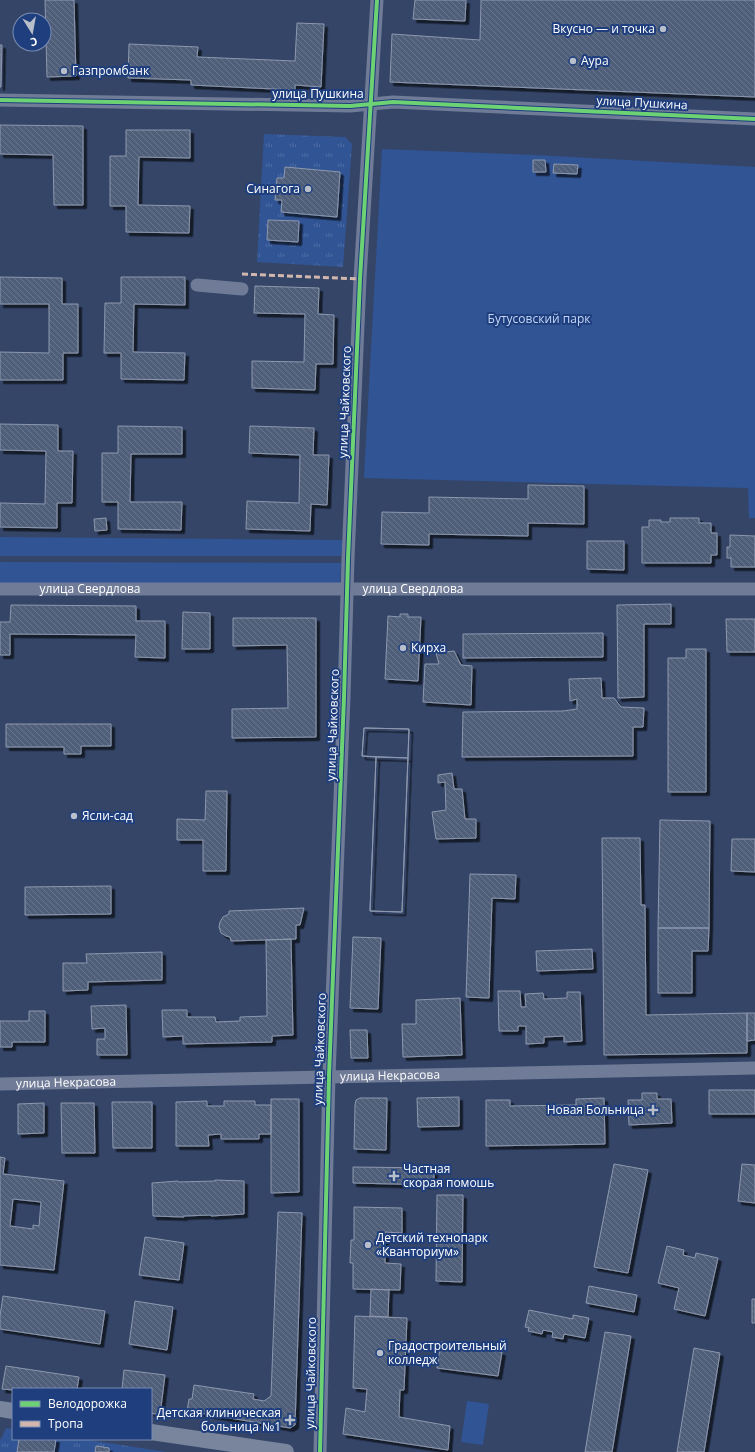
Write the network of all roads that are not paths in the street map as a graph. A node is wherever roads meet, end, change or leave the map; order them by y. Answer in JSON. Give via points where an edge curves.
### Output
{"nodes":[{"id":1,"x":377,"y":0,"type":"edge"},
{"id":2,"x":0,"y":100,"type":"edge"},
{"id":3,"x":372,"y":104,"type":"junction"},
{"id":4,"x":755,"y":119,"type":"edge"},
{"id":5,"x":197,"y":285,"type":"dead end"},
{"id":6,"x":242,"y":289,"type":"dead end"},
{"id":7,"x":0,"y":589,"type":"edge"},
{"id":8,"x":347,"y":590,"type":"junction"},
{"id":9,"x":755,"y":590,"type":"edge"},
{"id":10,"x":755,"y":1068,"type":"edge"},
{"id":11,"x":329,"y":1076,"type":"junction"},
{"id":12,"x":0,"y":1084,"type":"edge"},
{"id":13,"x":0,"y":1409,"type":"edge"},
{"id":14,"x":12,"y":1411,"type":"edge"},
{"id":15,"x":152,"y":1432,"type":"edge"},
{"id":16,"x":286,"y":1452,"type":"edge"},
{"id":17,"x":320,"y":1452,"type":"edge"}],
"edges":[{"from":1,"to":3,"type":"street","name":"улица Чайковского"},
{"from":2,"to":3,"type":"street","name":"улица Пушкина","via":[[350,106]]},
{"from":3,"to":4,"type":"street","name":"улица Пушкина","via":[[393,102]]},
{"from":3,"to":8,"type":"street","name":"улица Чайковского","via":[[360,279]]},
{"from":5,"to":6,"type":"street"},
{"from":7,"to":8,"type":"street","name":"улица Свердлова"},
{"from":8,"to":9,"type":"street","name":"улица Свердлова"},
{"from":8,"to":11,"type":"street","name":"улица Чайковского"},
{"from":10,"to":11,"type":"street","name":"улица Некрасова"},
{"from":11,"to":12,"type":"street","name":"улица Некрасова"},
{"from":11,"to":17,"type":"street","name":"улица Чайковского"},
{"from":13,"to":14,"type":"main road"},
{"from":15,"to":16,"type":"main road"}]}
